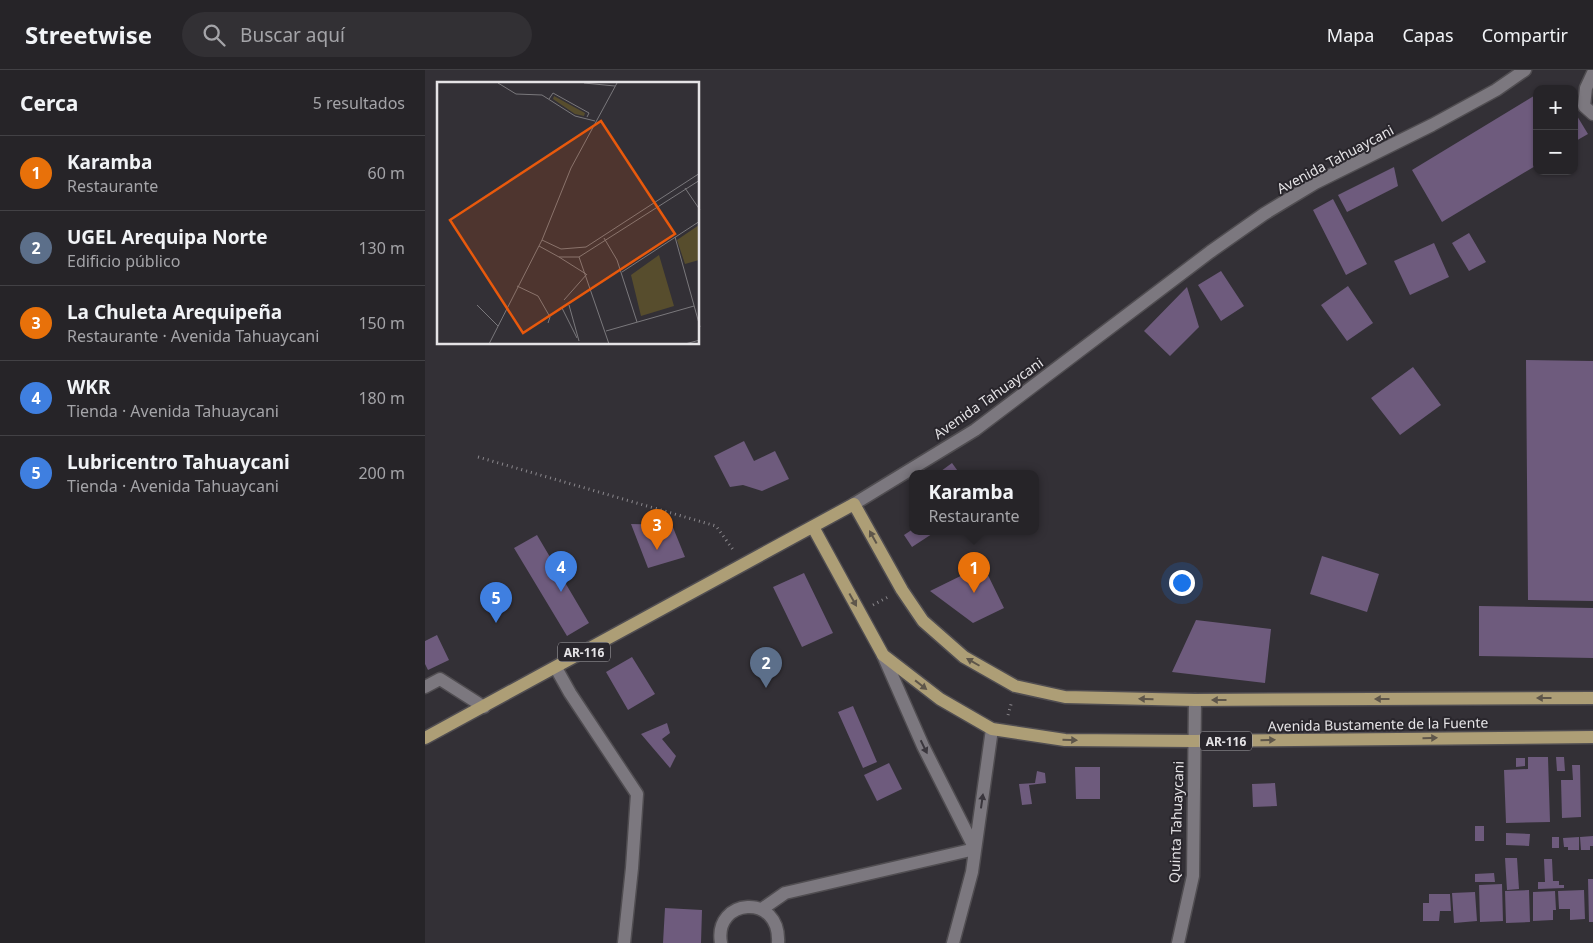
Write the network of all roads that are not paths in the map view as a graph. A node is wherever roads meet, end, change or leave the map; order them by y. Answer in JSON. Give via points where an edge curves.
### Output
{"nodes":[{"id":1,"x":1525,"y":70,"type":"edge"},
{"id":2,"x":1593,"y":71,"type":"edge"},
{"id":3,"x":1593,"y":114,"type":"edge"},
{"id":4,"x":909,"y":470,"type":"edge"},
{"id":5,"x":910,"y":470,"type":"edge"},
{"id":6,"x":854,"y":504,"type":"junction"},
{"id":7,"x":813,"y":527,"type":"junction"},
{"id":8,"x":883,"y":655,"type":"junction"},
{"id":9,"x":556,"y":668,"type":"junction"},
{"id":10,"x":425,"y":687,"type":"edge"},
{"id":11,"x":1593,"y":698,"type":"edge"},
{"id":12,"x":1195,"y":700,"type":"junction"},
{"id":13,"x":484,"y":707,"type":"junction"},
{"id":14,"x":998,"y":730,"type":"junction"},
{"id":15,"x":1593,"y":737,"type":"edge"},
{"id":16,"x":425,"y":738,"type":"edge"},
{"id":17,"x":1193,"y":741,"type":"junction"},
{"id":18,"x":975,"y":849,"type":"junction"},
{"id":19,"x":762,"y":909,"type":"junction"},
{"id":20,"x":624,"y":943,"type":"edge"},
{"id":21,"x":721,"y":943,"type":"edge"},
{"id":22,"x":778,"y":943,"type":"edge"},
{"id":23,"x":953,"y":943,"type":"edge"},
{"id":24,"x":1178,"y":943,"type":"edge"}],
"edges":[{"from":1,"to":5,"type":"street","name":"Avenida Tahuaycani","via":[[1496,90],[1315,183],[1264,214],[975,430]]},
{"from":2,"to":3,"type":"street","via":[[1586,88],[1584,106]]},
{"from":4,"to":6,"type":"street","name":"Avenida Tahuaycani"},
{"from":6,"to":7,"type":"main road","name":"Avenida Tahuaycani","number":"AR-116"},
{"from":12,"to":6,"type":"main road","name":"Avenida Bustamente de la Fuente","one_way":true,"via":[[1065,697],[1015,686],[964,657],[923,621]]},
{"from":7,"to":8,"type":"main road","name":"Avenida Bustamente de la Fuente","number":"AR-116","one_way":true},
{"from":7,"to":9,"type":"main road","name":"Avenida Tahuaycani","number":"AR-116"},
{"from":8,"to":14,"type":"main road","name":"Avenida Bustamente de la Fuente","number":"AR-116","one_way":true,"via":[[940,699]]},
{"from":8,"to":18,"type":"street","one_way":true,"via":[[923,746]]},
{"from":9,"to":13,"type":"main road","name":"Avenida Tahuaycani","number":"AR-116"},
{"from":9,"to":20,"type":"street","via":[[637,794]]},
{"from":10,"to":13,"type":"street","via":[[440,680]]},
{"from":11,"to":12,"type":"main road","name":"Avenida Bustamente de la Fuente","one_way":true},
{"from":12,"to":17,"type":"street","name":"Quinta Tahuaycani"},
{"from":13,"to":16,"type":"main road","name":"Avenida Tahuaycani","number":"AR-116"},
{"from":14,"to":17,"type":"main road","name":"Avenida Bustamente de la Fuente","number":"AR-116","one_way":true,"via":[[1065,740]]},
{"from":18,"to":14,"type":"street","one_way":true},
{"from":17,"to":15,"type":"main road","name":"Avenida Bustamente de la Fuente","number":"AR-116","one_way":true},
{"from":17,"to":24,"type":"street","name":"Quinta Tahuaycani","via":[[1193,876]]},
{"from":18,"to":19,"type":"street","via":[[785,893]]},
{"from":18,"to":23,"type":"street","via":[[973,872]]},
{"from":19,"to":21,"type":"street","via":[[752,906],[733,911],[721,927]]},
{"from":19,"to":22,"type":"street","via":[[776,923]]}]}
